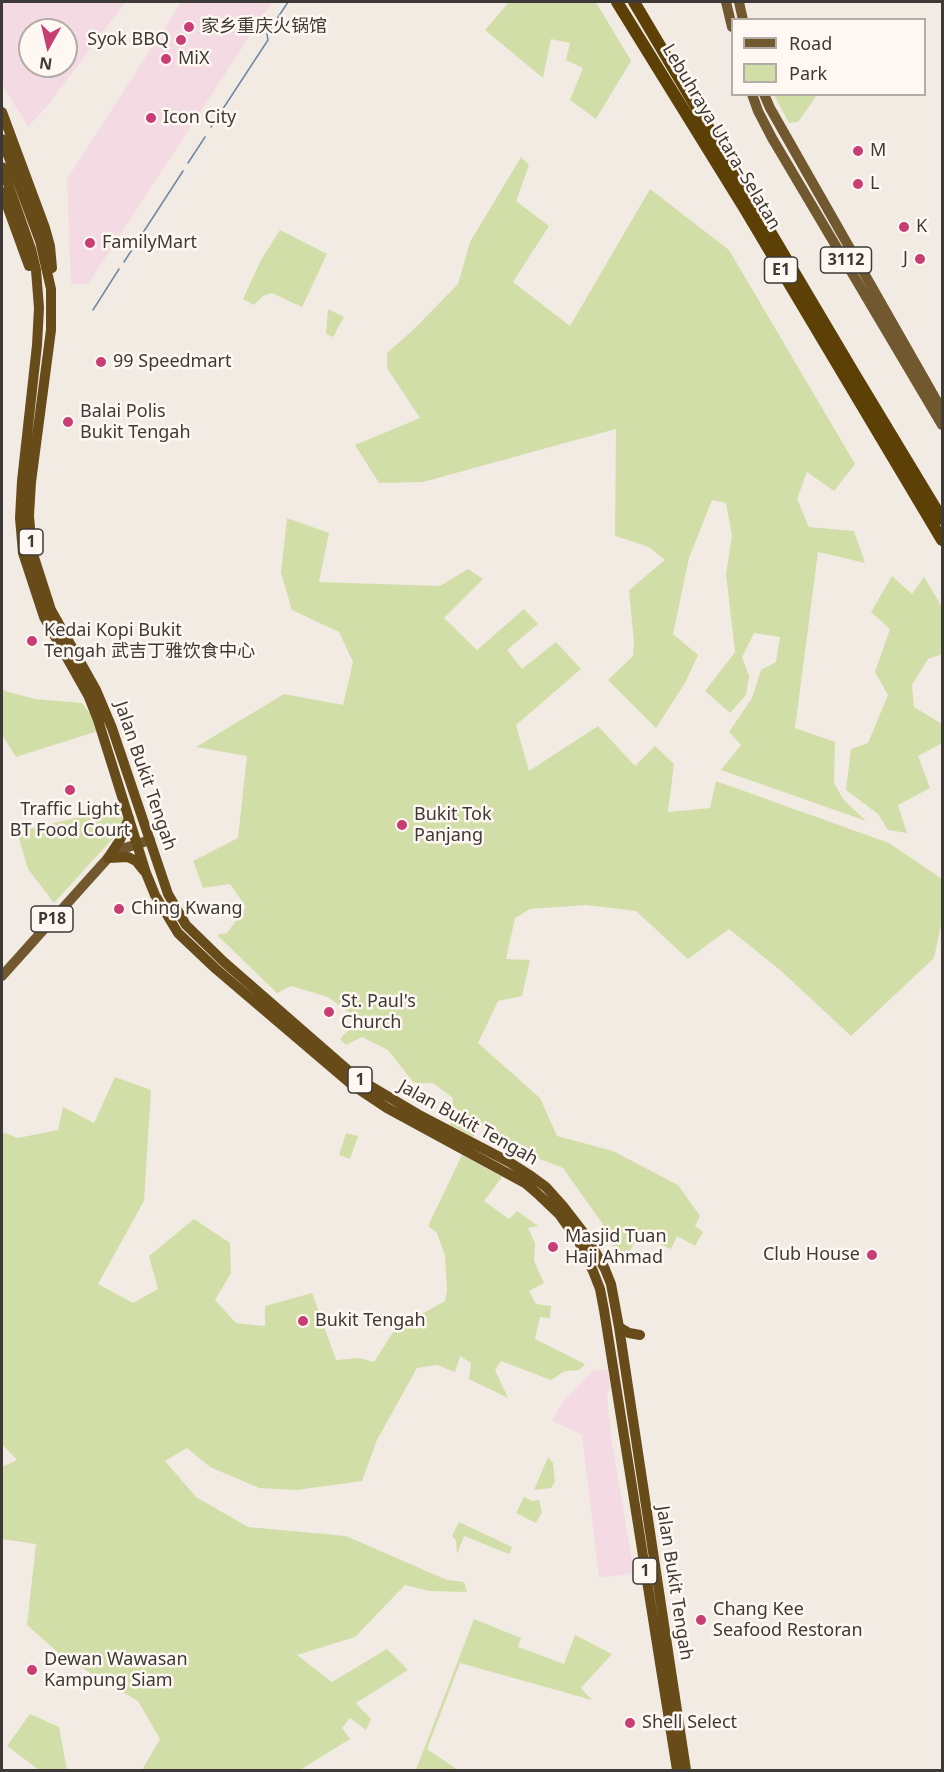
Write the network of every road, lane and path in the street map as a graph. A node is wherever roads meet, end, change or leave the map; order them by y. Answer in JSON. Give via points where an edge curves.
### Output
{"nodes":[{"id":1,"x":617,"y":2,"type":"edge"},
{"id":2,"x":634,"y":2,"type":"edge"},
{"id":3,"x":726,"y":2,"type":"edge"},
{"id":4,"x":739,"y":2,"type":"edge"},
{"id":5,"x":743,"y":18,"type":"edge"},
{"id":6,"x":731,"y":23,"type":"edge"},
{"id":7,"x":753,"y":96,"type":"edge"},
{"id":8,"x":765,"y":96,"type":"edge"},
{"id":9,"x":2,"y":112,"type":"edge"},
{"id":10,"x":2,"y":139,"type":"edge"},
{"id":11,"x":6,"y":168,"type":"edge"},
{"id":12,"x":2,"y":192,"type":"edge"},
{"id":13,"x":36,"y":286,"type":"junction"},
{"id":14,"x":51,"y":289,"type":"junction"},
{"id":15,"x":942,"y":410,"type":"edge"},
{"id":16,"x":942,"y":425,"type":"edge"},
{"id":17,"x":942,"y":519,"type":"edge"},
{"id":18,"x":942,"y":540,"type":"edge"},
{"id":19,"x":129,"y":818,"type":"junction"},
{"id":20,"x":150,"y":840,"type":"junction"},
{"id":21,"x":138,"y":843,"type":"junction"},
{"id":22,"x":108,"y":858,"type":"junction"},
{"id":23,"x":146,"y":873,"type":"junction"},
{"id":24,"x":2,"y":976,"type":"edge"},
{"id":25,"x":620,"y":1327,"type":"junction"},
{"id":26,"x":640,"y":1335,"type":"dead end"},
{"id":27,"x":677,"y":1770,"type":"edge"},
{"id":28,"x":686,"y":1770,"type":"edge"}],
"edges":[{"from":1,"to":18,"type":"highway","name":"Lebuhraya Utara–Selatan","number":"E1"},
{"from":2,"to":17,"type":"highway","name":"Lebuhraya Utara–Selatan","number":"E1"},
{"from":3,"to":6,"type":"main road"},
{"from":4,"to":5,"type":"main road"},
{"from":7,"to":16,"type":"main road","number":"3112","via":[[772,138]]},
{"from":8,"to":15,"type":"main road","number":"3112"},
{"from":9,"to":14,"type":"highway","via":[[50,246]]},
{"from":10,"to":11,"type":"highway","name":"Jalan Bukit Tengah","number":"1"},
{"from":11,"to":13,"type":"highway","name":"Jalan Bukit Tengah","number":"1","via":[[36,270]]},
{"from":11,"to":14,"type":"highway","name":"Jalan Bukit Tengah","number":"1","via":[[40,241]]},
{"from":12,"to":13,"type":"highway"},
{"from":13,"to":19,"type":"highway","name":"Jalan Bukit Tengah","number":"1","via":[[39,325],[21,490],[23,553],[44,617],[88,695]]},
{"from":14,"to":20,"type":"highway","name":"Jalan Bukit Tengah","number":"1","via":[[51,330],[31,482],[32,551],[51,610],[96,690],[112,728]]},
{"from":19,"to":21,"type":"highway","name":"Jalan Bukit Tengah","number":"1"},
{"from":19,"to":22,"type":"highway"},
{"from":20,"to":21,"type":"main road","number":"P18"},
{"from":20,"to":25,"type":"highway","name":"Jalan Bukit Tengah","number":"1","via":[[168,894],[186,925],[278,1010],[357,1078],[509,1162],[546,1187],[599,1257],[611,1284]]},
{"from":21,"to":22,"type":"main road","number":"P18"},
{"from":21,"to":23,"type":"highway","name":"Jalan Bukit Tengah","number":"1"},
{"from":22,"to":23,"type":"highway","via":[[132,859]]},
{"from":22,"to":24,"type":"main road","number":"P18"},
{"from":23,"to":27,"type":"highway","name":"Jalan Bukit Tengah","number":"1","via":[[178,933],[216,969],[351,1084],[525,1184],[559,1214],[579,1242],[597,1280],[604,1310]]},
{"from":25,"to":26,"type":"highway"},
{"from":25,"to":28,"type":"highway","name":"Jalan Bukit Tengah","number":"1"}]}
